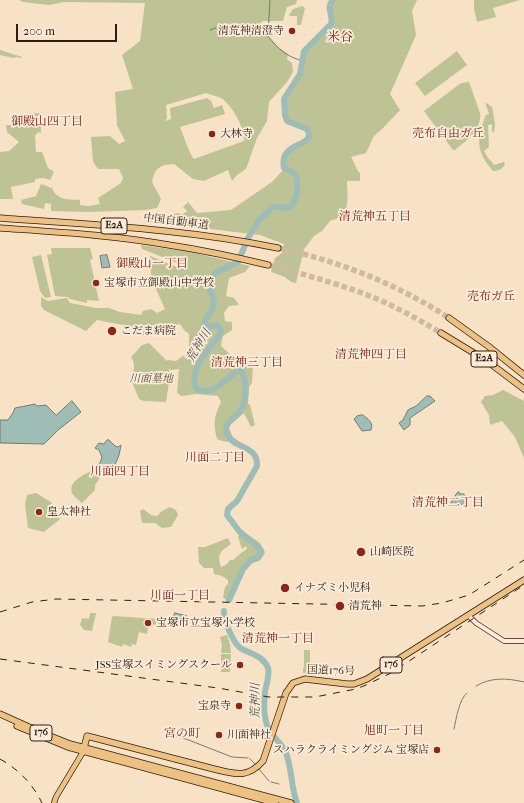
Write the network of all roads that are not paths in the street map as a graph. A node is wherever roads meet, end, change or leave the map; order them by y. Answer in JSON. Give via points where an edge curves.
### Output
{"nodes":[{"id":1,"x":0,"y":218,"type":"edge"},
{"id":2,"x":0,"y":228,"type":"edge"},
{"id":3,"x":278,"y":248,"type":"tunnel mouth"},
{"id":4,"x":268,"y":265,"type":"tunnel mouth"},
{"id":5,"x":449,"y":318,"type":"tunnel mouth"},
{"id":6,"x":441,"y":333,"type":"tunnel mouth"},
{"id":7,"x":524,"y":375,"type":"edge"},
{"id":8,"x":524,"y":389,"type":"edge"},
{"id":9,"x":524,"y":580,"type":"edge"},
{"id":10,"x":468,"y":615,"type":"junction"},
{"id":11,"x":524,"y":641,"type":"edge"},
{"id":12,"x":0,"y":714,"type":"edge"},
{"id":13,"x":0,"y":718,"type":"edge"},
{"id":14,"x":83,"y":750,"type":"junction"},
{"id":15,"x":54,"y":803,"type":"edge"},
{"id":16,"x":275,"y":803,"type":"edge"},
{"id":17,"x":291,"y":803,"type":"edge"}],
"edges":[{"from":1,"to":3,"type":"highway","name":"中国自動車道","number":"E2A","via":[[140,227],[226,238]]},
{"from":2,"to":4,"type":"highway","name":"中国自動車道","number":"E2A","via":[[105,236],[194,249]]},
{"from":5,"to":7,"type":"highway","number":"E2A"},
{"from":6,"to":8,"type":"highway","number":"E2A","via":[[487,361]]},
{"from":9,"to":10,"type":"highway","name":"国道176号","number":"176"},
{"from":10,"to":11,"type":"main road","via":[[504,641]]},
{"from":10,"to":14,"type":"highway","name":"国道176号","number":"176","via":[[367,679],[354,684],[305,679],[293,683],[286,693],[263,761],[246,773],[234,774],[87,736]]},
{"from":12,"to":14,"type":"highway","number":"176"},
{"from":13,"to":14,"type":"highway","number":"176","via":[[68,748]]},
{"from":14,"to":15,"type":"main road"},
{"from":14,"to":16,"type":"highway","number":"176"},
{"from":14,"to":17,"type":"highway","number":"176"}]}
